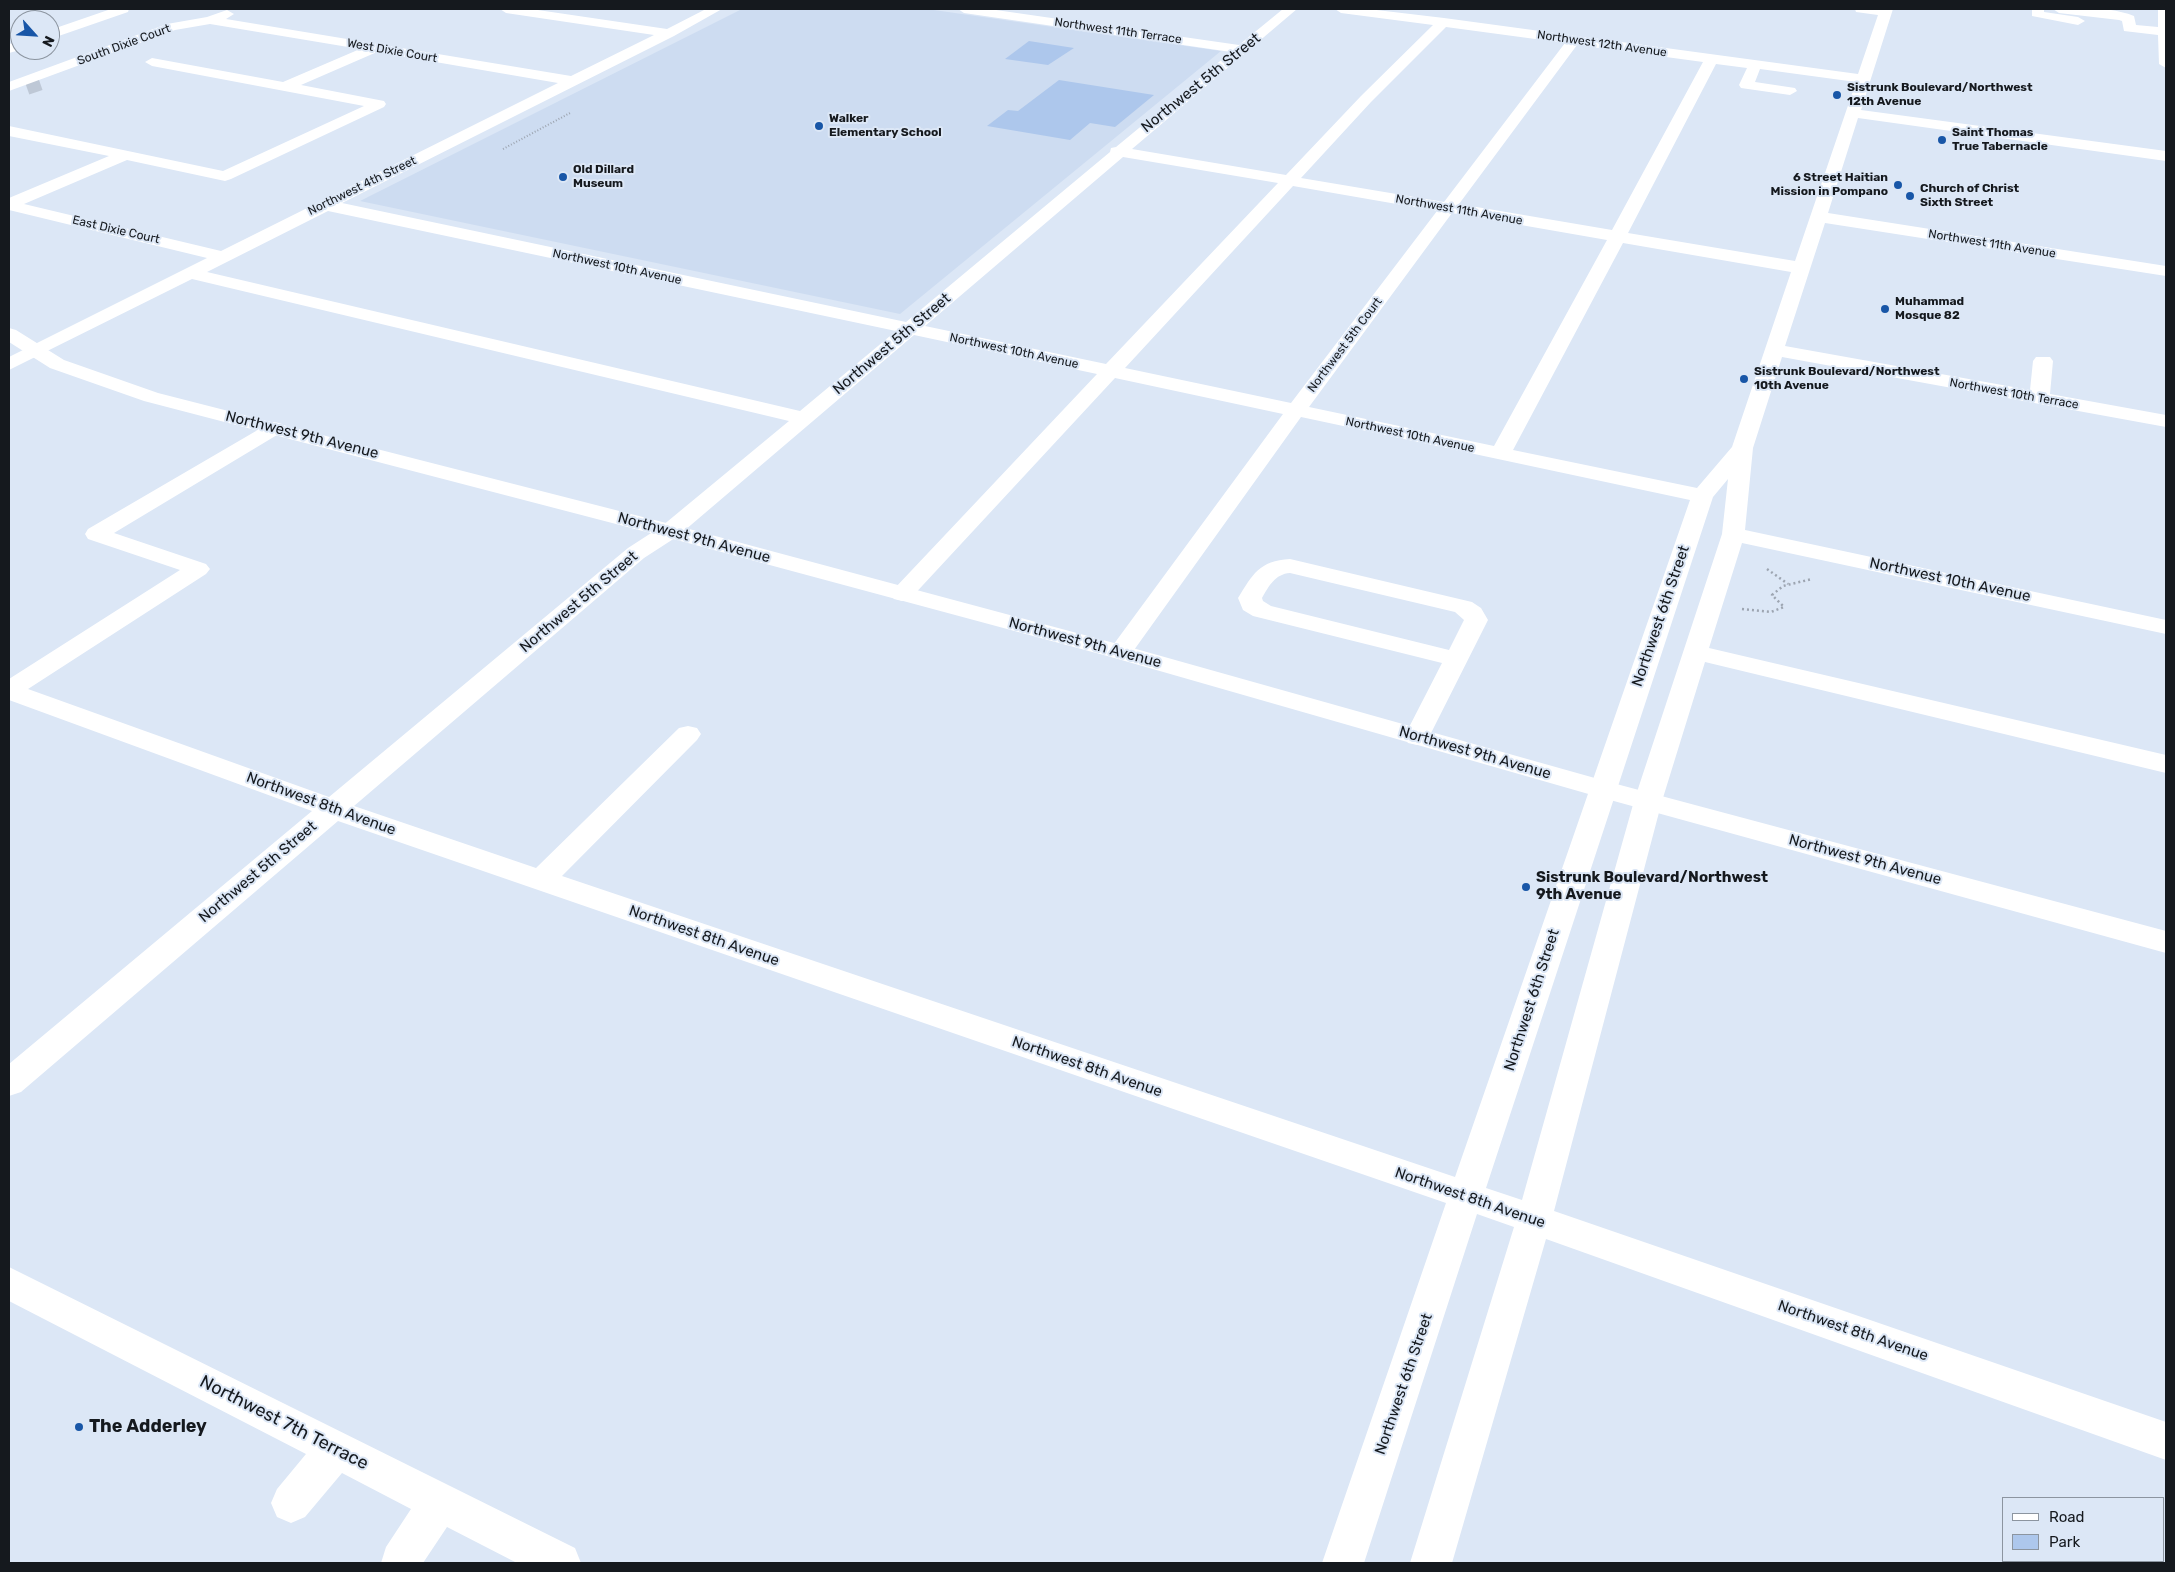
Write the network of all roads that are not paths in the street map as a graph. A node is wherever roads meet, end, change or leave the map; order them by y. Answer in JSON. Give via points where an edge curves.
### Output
{"nodes":[{"id":1,"x":123,"y":9,"type":"edge"},
{"id":2,"x":240,"y":9,"type":"edge"},
{"id":3,"x":506,"y":9,"type":"edge"},
{"id":4,"x":556,"y":9,"type":"edge"},
{"id":5,"x":716,"y":9,"type":"edge"},
{"id":6,"x":964,"y":9,"type":"edge"},
{"id":7,"x":1291,"y":9,"type":"edge"},
{"id":8,"x":1341,"y":9,"type":"edge"},
{"id":9,"x":1861,"y":9,"type":"edge"},
{"id":10,"x":2038,"y":9,"type":"edge"},
{"id":11,"x":2059,"y":9,"type":"edge"},
{"id":12,"x":2164,"y":9,"type":"edge"},
{"id":13,"x":1887,"y":10,"type":"edge"},
{"id":14,"x":543,"y":15,"type":"junction"},
{"id":15,"x":210,"y":20,"type":"junction"},
{"id":16,"x":1444,"y":22,"type":"junction"},
{"id":17,"x":60,"y":31,"type":"edge"},
{"id":18,"x":669,"y":33,"type":"junction"},
{"id":19,"x":2128,"y":34,"type":"junction"},
{"id":20,"x":2165,"y":39,"type":"edge"},
{"id":21,"x":1574,"y":40,"type":"junction"},
{"id":22,"x":375,"y":48,"type":"junction"},
{"id":23,"x":1241,"y":49,"type":"junction"},
{"id":24,"x":1712,"y":58,"type":"junction"},
{"id":25,"x":152,"y":62,"type":"dead end"},
{"id":26,"x":1756,"y":64,"type":"junction"},
{"id":27,"x":2166,"y":64,"type":"edge"},
{"id":28,"x":57,"y":69,"type":"junction"},
{"id":29,"x":1864,"y":79,"type":"junction"},
{"id":30,"x":46,"y":81,"type":"tunnel mouth"},
{"id":31,"x":573,"y":81,"type":"junction"},
{"id":32,"x":284,"y":86,"type":"junction"},
{"id":33,"x":9,"y":87,"type":"edge"},
{"id":34,"x":27,"y":88,"type":"tunnel mouth"},
{"id":35,"x":1790,"y":91,"type":"dead end"},
{"id":36,"x":9,"y":93,"type":"edge"},
{"id":37,"x":1854,"y":113,"type":"junction"},
{"id":38,"x":9,"y":131,"type":"edge"},
{"id":39,"x":1117,"y":151,"type":"junction"},
{"id":40,"x":126,"y":155,"type":"junction"},
{"id":41,"x":2166,"y":156,"type":"edge"},
{"id":42,"x":1291,"y":181,"type":"junction"},
{"id":43,"x":9,"y":205,"type":"edge"},
{"id":44,"x":325,"y":205,"type":"junction"},
{"id":45,"x":1448,"y":208,"type":"junction"},
{"id":46,"x":1818,"y":217,"type":"junction"},
{"id":47,"x":1616,"y":237,"type":"junction"},
{"id":48,"x":222,"y":256,"type":"junction"},
{"id":49,"x":1802,"y":268,"type":"junction"},
{"id":50,"x":2166,"y":271,"type":"edge"},
{"id":51,"x":189,"y":273,"type":"junction"},
{"id":52,"x":911,"y":329,"type":"junction"},
{"id":53,"x":9,"y":334,"type":"edge"},
{"id":54,"x":1774,"y":350,"type":"junction"},
{"id":55,"x":35,"y":351,"type":"junction"},
{"id":56,"x":2043,"y":361,"type":"dead end"},
{"id":57,"x":9,"y":364,"type":"edge"},
{"id":58,"x":1109,"y":372,"type":"junction"},
{"id":59,"x":2039,"y":398,"type":"junction"},
{"id":60,"x":1296,"y":412,"type":"junction"},
{"id":61,"x":804,"y":418,"type":"junction"},
{"id":62,"x":2166,"y":421,"type":"edge"},
{"id":63,"x":275,"y":428,"type":"junction"},
{"id":64,"x":1742,"y":448,"type":"junction"},
{"id":65,"x":1500,"y":454,"type":"junction"},
{"id":66,"x":1702,"y":496,"type":"junction"},
{"id":67,"x":670,"y":531,"type":"junction"},
{"id":68,"x":1733,"y":534,"type":"junction"},
{"id":69,"x":902,"y":594,"type":"junction"},
{"id":70,"x":2166,"y":627,"type":"edge"},
{"id":71,"x":1120,"y":652,"type":"junction"},
{"id":72,"x":1695,"y":652,"type":"junction"},
{"id":73,"x":1456,"y":659,"type":"junction"},
{"id":74,"x":9,"y":690,"type":"edge"},
{"id":75,"x":688,"y":734,"type":"dead end"},
{"id":76,"x":1417,"y":736,"type":"junction"},
{"id":77,"x":2166,"y":764,"type":"edge"},
{"id":78,"x":1602,"y":789,"type":"junction"},
{"id":79,"x":1648,"y":801,"type":"junction"},
{"id":80,"x":333,"y":809,"type":"junction"},
{"id":81,"x":540,"y":880,"type":"junction"},
{"id":82,"x":2166,"y":942,"type":"edge"},
{"id":83,"x":9,"y":1083,"type":"edge"},
{"id":84,"x":1467,"y":1196,"type":"junction"},
{"id":85,"x":1534,"y":1220,"type":"junction"},
{"id":86,"x":9,"y":1283,"type":"edge"},
{"id":87,"x":2166,"y":1441,"type":"edge"},
{"id":88,"x":336,"y":1448,"type":"junction"},
{"id":89,"x":440,"y":1502,"type":"junction"},
{"id":90,"x":291,"y":1503,"type":"dead end"},
{"id":91,"x":401,"y":1562,"type":"dead end"},
{"id":92,"x":559,"y":1563,"type":"edge"},
{"id":93,"x":1343,"y":1563,"type":"edge"},
{"id":94,"x":1431,"y":1563,"type":"edge"}],
"edges":[{"from":1,"to":17,"type":"street"},
{"from":2,"to":15,"type":"street","name":"South Dixie Court"},
{"from":3,"to":14,"type":"street"},
{"from":4,"to":14,"type":"street"},
{"from":5,"to":18,"type":"street","name":"Northwest 4th Street"},
{"from":6,"to":23,"type":"street","name":"Northwest 11th Terrace"},
{"from":7,"to":23,"type":"street","name":"Northwest 5th Street"},
{"from":8,"to":16,"type":"street","name":"Northwest 12th Avenue"},
{"from":9,"to":13,"type":"street"},
{"from":10,"to":19,"type":"street","via":[[2037,13],[2047,17]]},
{"from":11,"to":19,"type":"street","via":[[2126,17],[2129,19]]},
{"from":12,"to":20,"type":"street"},
{"from":13,"to":29,"type":"street","name":"Northwest 6th Street"},
{"from":14,"to":18,"type":"street"},
{"from":15,"to":22,"type":"street","name":"West Dixie Court"},
{"from":15,"to":28,"type":"street","name":"South Dixie Court","via":[[172,27]]},
{"from":16,"to":21,"type":"street","name":"Northwest 12th Avenue"},
{"from":16,"to":42,"type":"street","via":[[1366,99]]},
{"from":18,"to":31,"type":"street","name":"Northwest 4th Street"},
{"from":19,"to":20,"type":"street"},
{"from":20,"to":27,"type":"street"},
{"from":21,"to":24,"type":"street","name":"Northwest 12th Avenue"},
{"from":21,"to":45,"type":"street","name":"Northwest 5th Court"},
{"from":22,"to":31,"type":"street","name":"West Dixie Court"},
{"from":22,"to":32,"type":"street"},
{"from":23,"to":39,"type":"street","name":"Northwest 5th Street"},
{"from":24,"to":26,"type":"street","name":"Northwest 12th Avenue"},
{"from":24,"to":47,"type":"street"},
{"from":25,"to":32,"type":"street"},
{"from":26,"to":29,"type":"street","name":"Northwest 12th Avenue"},
{"from":26,"to":35,"type":"street","via":[[1746,85]]},
{"from":28,"to":30,"type":"street"},
{"from":28,"to":33,"type":"street","name":"South Dixie Court"},
{"from":29,"to":37,"type":"street","name":"Northwest 6th Street"},
{"from":31,"to":44,"type":"street","name":"Northwest 4th Street"},
{"from":32,"to":40,"type":"street","via":[[379,104],[225,176]]},
{"from":34,"to":36,"type":"street"},
{"from":37,"to":41,"type":"street"},
{"from":37,"to":46,"type":"street","name":"Northwest 6th Street"},
{"from":38,"to":40,"type":"street"},
{"from":39,"to":42,"type":"street","name":"Northwest 11th Avenue"},
{"from":39,"to":52,"type":"street","name":"Northwest 5th Street"},
{"from":40,"to":43,"type":"street"},
{"from":42,"to":45,"type":"street","name":"Northwest 11th Avenue"},
{"from":42,"to":58,"type":"street"},
{"from":43,"to":48,"type":"street","name":"East Dixie Court"},
{"from":44,"to":48,"type":"street","name":"Northwest 4th Street"},
{"from":44,"to":52,"type":"street","name":"Northwest 10th Avenue"},
{"from":45,"to":47,"type":"street","name":"Northwest 11th Avenue"},
{"from":45,"to":60,"type":"street","name":"Northwest 5th Court"},
{"from":46,"to":49,"type":"street","name":"Northwest 6th Street"},
{"from":46,"to":50,"type":"street","name":"Northwest 11th Avenue"},
{"from":47,"to":49,"type":"street","name":"Northwest 11th Avenue"},
{"from":47,"to":65,"type":"street"},
{"from":48,"to":51,"type":"street","name":"Northwest 4th Street"},
{"from":49,"to":54,"type":"street","name":"Northwest 6th Street"},
{"from":51,"to":55,"type":"street","name":"Northwest 4th Street"},
{"from":51,"to":61,"type":"street"},
{"from":52,"to":58,"type":"street","name":"Northwest 10th Avenue"},
{"from":52,"to":61,"type":"street","name":"Northwest 5th Street"},
{"from":53,"to":55,"type":"street","name":"Northwest 9th Avenue"},
{"from":54,"to":59,"type":"street","name":"Northwest 10th Terrace"},
{"from":54,"to":64,"type":"street","name":"Northwest 6th Street"},
{"from":55,"to":57,"type":"street","name":"Northwest 4th Street"},
{"from":55,"to":63,"type":"street","name":"Northwest 9th Avenue","via":[[57,364],[151,397]]},
{"from":56,"to":59,"type":"street"},
{"from":58,"to":60,"type":"street","name":"Northwest 10th Avenue"},
{"from":58,"to":69,"type":"street"},
{"from":59,"to":62,"type":"street","name":"Northwest 10th Terrace"},
{"from":60,"to":65,"type":"street","name":"Northwest 10th Avenue"},
{"from":60,"to":71,"type":"street","name":"Northwest 5th Court"},
{"from":61,"to":67,"type":"street","name":"Northwest 5th Street"},
{"from":63,"to":67,"type":"street","name":"Northwest 9th Avenue"},
{"from":63,"to":74,"type":"street","via":[[96,534],[198,569]]},
{"from":64,"to":66,"type":"street","name":"Northwest 6th Street"},
{"from":64,"to":68,"type":"street","name":"Northwest 6th Street"},
{"from":65,"to":66,"type":"street","name":"Northwest 10th Avenue"},
{"from":66,"to":78,"type":"street","name":"Northwest 6th Street"},
{"from":67,"to":69,"type":"street","name":"Northwest 9th Avenue"},
{"from":67,"to":80,"type":"street","name":"Northwest 5th Street","via":[[636,553]]},
{"from":68,"to":70,"type":"street","name":"Northwest 10th Avenue"},
{"from":68,"to":72,"type":"street","name":"Northwest 6th Street"},
{"from":69,"to":71,"type":"street","name":"Northwest 9th Avenue"},
{"from":71,"to":76,"type":"street","name":"Northwest 9th Avenue"},
{"from":72,"to":77,"type":"street"},
{"from":72,"to":79,"type":"street","name":"Northwest 6th Street"},
{"from":73,"to":73,"type":"street","via":[[1476,620],[1463,607],[1290,566],[1269,570],[1250,598],[1252,605],[1262,610]]},
{"from":73,"to":76,"type":"street"},
{"from":74,"to":80,"type":"street","name":"Northwest 8th Avenue"},
{"from":75,"to":81,"type":"street"},
{"from":76,"to":78,"type":"street","name":"Northwest 9th Avenue"},
{"from":78,"to":79,"type":"street","name":"Northwest 9th Avenue"},
{"from":78,"to":84,"type":"street","name":"Northwest 6th Street"},
{"from":79,"to":82,"type":"street","name":"Northwest 9th Avenue"},
{"from":79,"to":85,"type":"street","name":"Northwest 6th Street"},
{"from":80,"to":81,"type":"street","name":"Northwest 8th Avenue"},
{"from":80,"to":83,"type":"street","name":"Northwest 5th Street"},
{"from":81,"to":84,"type":"street","name":"Northwest 8th Avenue"},
{"from":84,"to":85,"type":"street","name":"Northwest 8th Avenue"},
{"from":84,"to":93,"type":"street","name":"Northwest 6th Street"},
{"from":85,"to":87,"type":"street","name":"Northwest 8th Avenue"},
{"from":85,"to":94,"type":"street","name":"Northwest 6th Street"},
{"from":86,"to":88,"type":"street","name":"Northwest 7th Terrace"},
{"from":88,"to":89,"type":"street","name":"Northwest 7th Terrace"},
{"from":88,"to":90,"type":"street"},
{"from":89,"to":91,"type":"street"},
{"from":89,"to":92,"type":"street","name":"Northwest 7th Terrace"}]}
